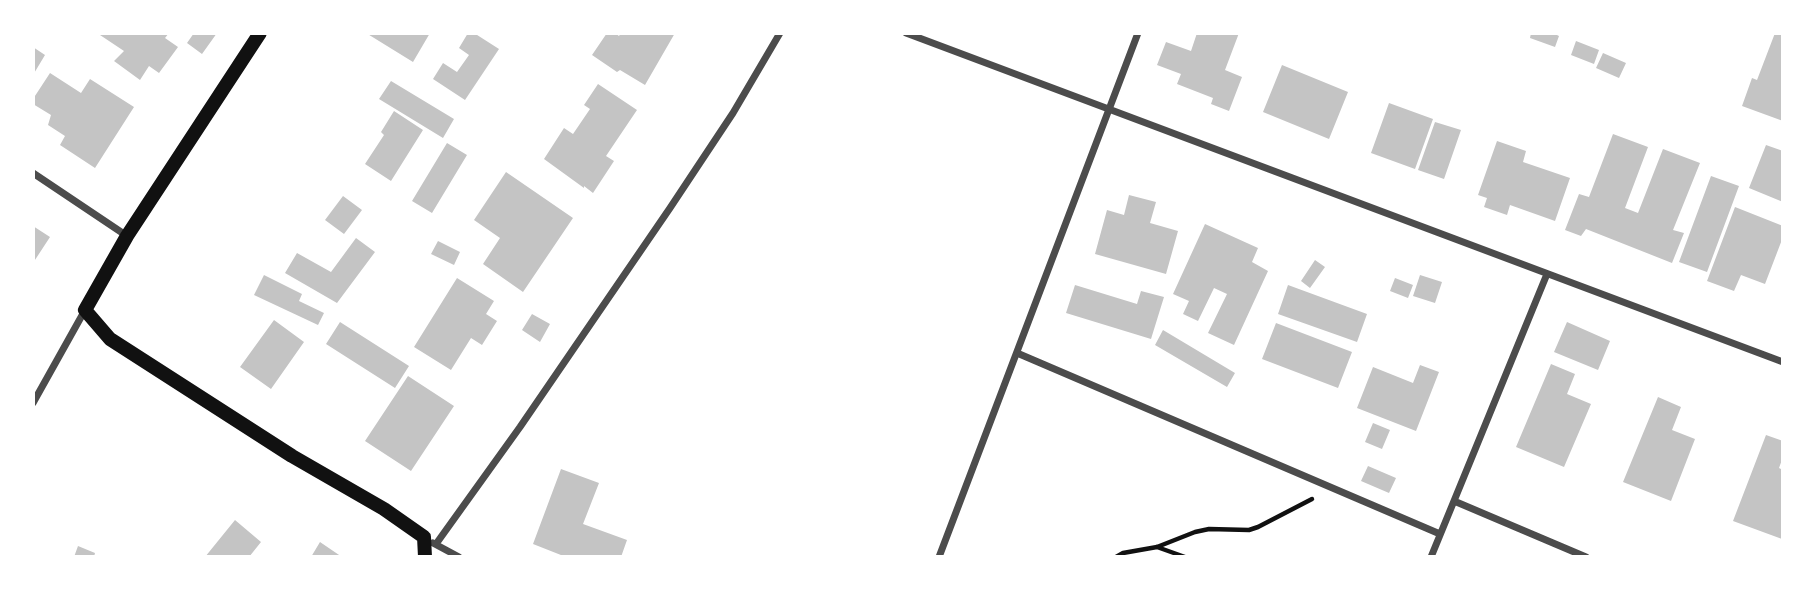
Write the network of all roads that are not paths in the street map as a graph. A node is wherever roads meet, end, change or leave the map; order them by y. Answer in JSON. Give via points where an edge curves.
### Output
{"nodes":[{"id":1,"x":260,"y":33,"type":"edge"},
{"id":2,"x":780,"y":33,"type":"edge"},
{"id":3,"x":906,"y":33,"type":"edge"},
{"id":4,"x":1138,"y":33,"type":"edge"},
{"id":5,"x":1109,"y":110,"type":"junction"},
{"id":6,"x":33,"y":173,"type":"edge"},
{"id":7,"x":127,"y":236,"type":"junction"},
{"id":8,"x":1547,"y":274,"type":"junction"},
{"id":9,"x":85,"y":310,"type":"junction"},
{"id":10,"x":1017,"y":353,"type":"junction"},
{"id":11,"x":1783,"y":362,"type":"edge"},
{"id":12,"x":33,"y":403,"type":"edge"},
{"id":13,"x":1454,"y":501,"type":"junction"},
{"id":14,"x":1440,"y":534,"type":"junction"},
{"id":15,"x":430,"y":541,"type":"junction"},
{"id":16,"x":425,"y":557,"type":"edge"},
{"id":17,"x":459,"y":557,"type":"edge"},
{"id":18,"x":939,"y":557,"type":"edge"},
{"id":19,"x":1431,"y":557,"type":"edge"},
{"id":20,"x":1586,"y":557,"type":"edge"}],
"edges":[{"from":1,"to":7,"type":"main road"},
{"from":2,"to":15,"type":"street","via":[[733,113],[520,427]]},
{"from":3,"to":5,"type":"street"},
{"from":4,"to":5,"type":"street"},
{"from":5,"to":8,"type":"street"},
{"from":5,"to":10,"type":"street"},
{"from":6,"to":7,"type":"street"},
{"from":7,"to":9,"type":"main road"},
{"from":8,"to":11,"type":"street"},
{"from":8,"to":13,"type":"street"},
{"from":9,"to":12,"type":"street"},
{"from":9,"to":15,"type":"main road","via":[[110,339]]},
{"from":10,"to":14,"type":"street"},
{"from":10,"to":18,"type":"street"},
{"from":13,"to":14,"type":"street"},
{"from":13,"to":20,"type":"street"},
{"from":14,"to":19,"type":"street"},
{"from":15,"to":16,"type":"main road"},
{"from":15,"to":17,"type":"street"}]}
